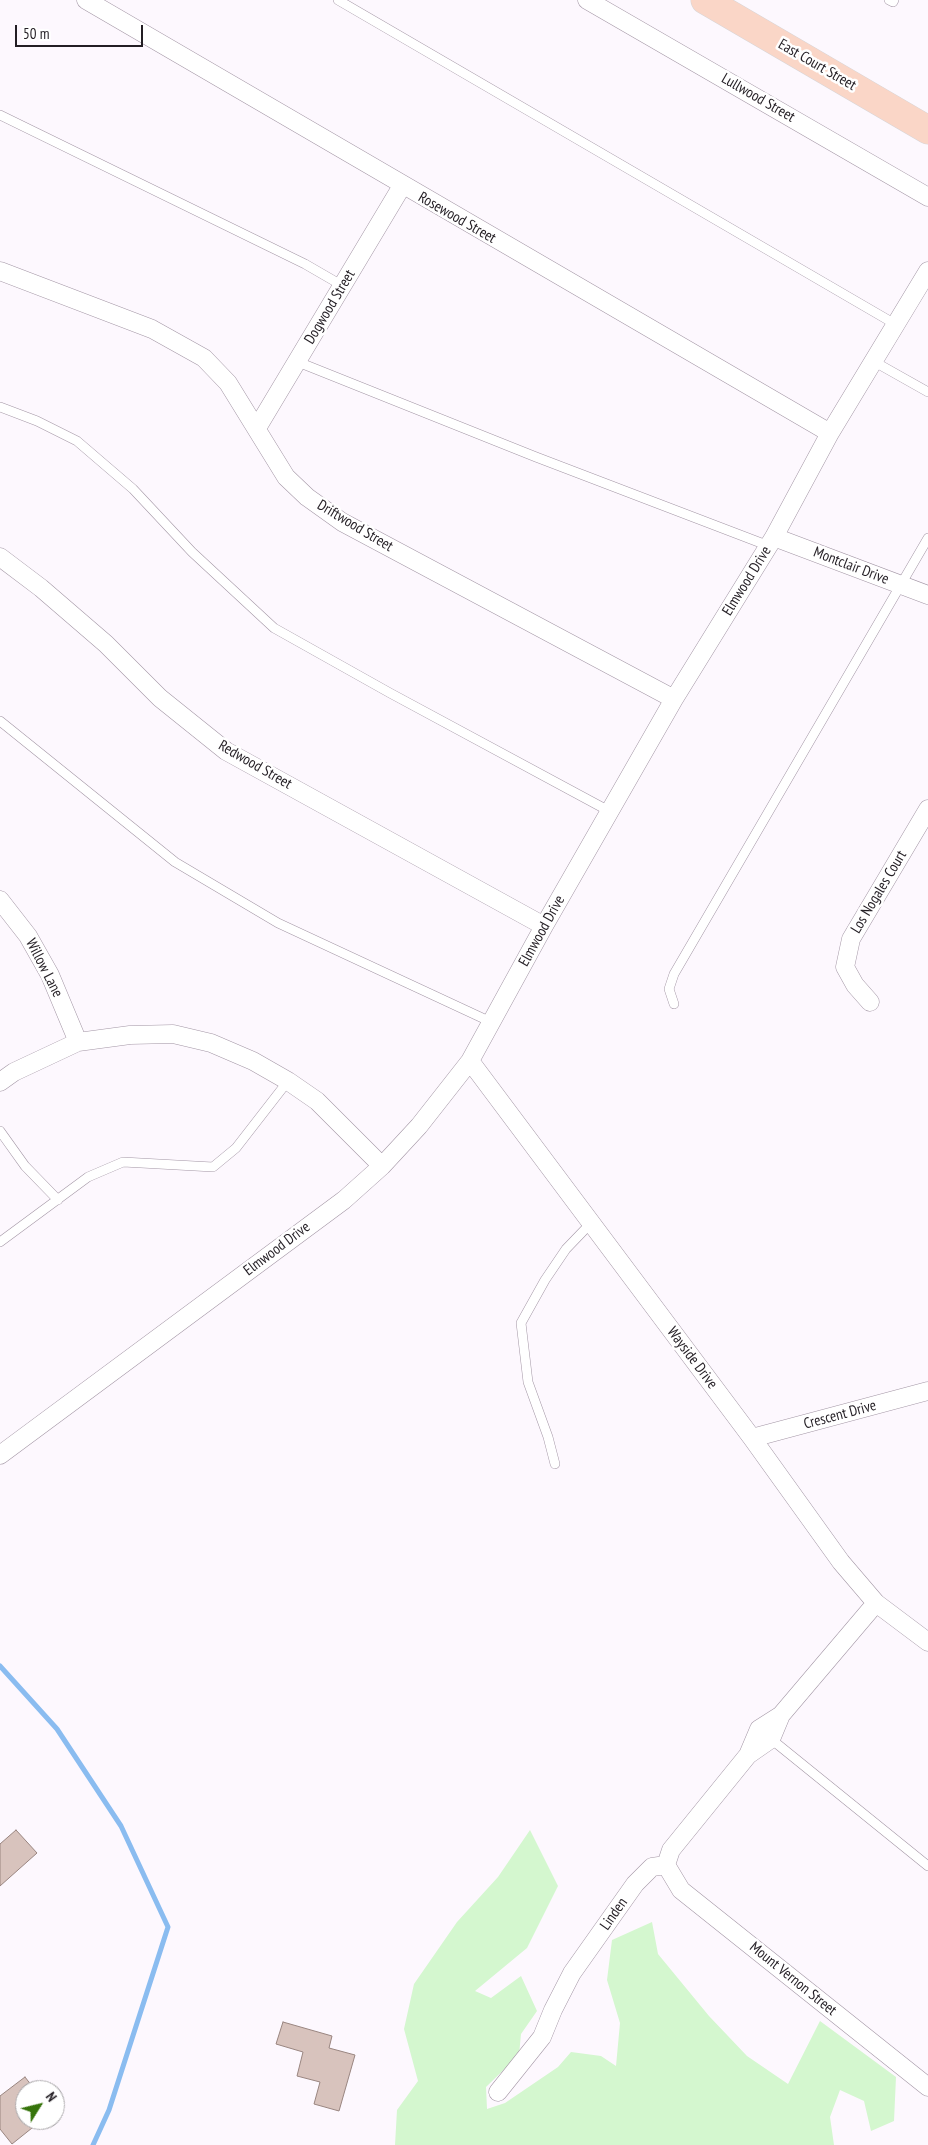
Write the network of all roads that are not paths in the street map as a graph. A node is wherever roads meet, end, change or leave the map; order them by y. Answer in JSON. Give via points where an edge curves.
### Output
{"nodes":[{"id":1,"x":86,"y":0,"type":"edge"},
{"id":2,"x":338,"y":0,"type":"edge"},
{"id":3,"x":587,"y":0,"type":"edge"},
{"id":4,"x":705,"y":0,"type":"edge"},
{"id":5,"x":889,"y":0,"type":"edge"},
{"id":6,"x":894,"y":0,"type":"edge"},
{"id":7,"x":0,"y":115,"type":"edge"},
{"id":8,"x":928,"y":130,"type":"edge"},
{"id":9,"x":402,"y":186,"type":"junction"},
{"id":10,"x":928,"y":197,"type":"edge"},
{"id":11,"x":0,"y":271,"type":"edge"},
{"id":12,"x":928,"y":271,"type":"edge"},
{"id":13,"x":343,"y":286,"type":"junction"},
{"id":14,"x":895,"y":324,"type":"junction"},
{"id":15,"x":873,"y":361,"type":"junction"},
{"id":16,"x":298,"y":362,"type":"junction"},
{"id":17,"x":928,"y":392,"type":"edge"},
{"id":18,"x":0,"y":407,"type":"edge"},
{"id":19,"x":257,"y":428,"type":"junction"},
{"id":20,"x":830,"y":433,"type":"junction"},
{"id":21,"x":928,"y":538,"type":"edge"},
{"id":22,"x":771,"y":541,"type":"junction"},
{"id":23,"x":0,"y":557,"type":"edge"},
{"id":24,"x":900,"y":584,"type":"junction"},
{"id":25,"x":928,"y":595,"type":"edge"},
{"id":26,"x":674,"y":699,"type":"junction"},
{"id":27,"x":0,"y":721,"type":"edge"},
{"id":28,"x":928,"y":809,"type":"edge"},
{"id":29,"x":609,"y":811,"type":"junction"},
{"id":30,"x":0,"y":900,"type":"edge"},
{"id":31,"x":544,"y":926,"type":"junction"},
{"id":32,"x":870,"y":1002,"type":"dead end"},
{"id":33,"x":674,"y":1004,"type":"dead end"},
{"id":34,"x":491,"y":1022,"type":"junction"},
{"id":35,"x":78,"y":1042,"type":"junction"},
{"id":36,"x":470,"y":1061,"type":"junction"},
{"id":37,"x":288,"y":1081,"type":"junction"},
{"id":38,"x":0,"y":1082,"type":"edge"},
{"id":39,"x":0,"y":1131,"type":"edge"},
{"id":40,"x":382,"y":1166,"type":"junction"},
{"id":41,"x":58,"y":1200,"type":"junction"},
{"id":42,"x":591,"y":1223,"type":"junction"},
{"id":43,"x":0,"y":1242,"type":"edge"},
{"id":44,"x":928,"y":1392,"type":"edge"},
{"id":45,"x":752,"y":1438,"type":"junction"},
{"id":46,"x":0,"y":1455,"type":"edge"},
{"id":47,"x":555,"y":1464,"type":"dead end"},
{"id":48,"x":876,"y":1603,"type":"junction"},
{"id":49,"x":928,"y":1642,"type":"edge"},
{"id":50,"x":781,"y":1715,"type":"junction"},
{"id":51,"x":771,"y":1739,"type":"junction"},
{"id":52,"x":748,"y":1755,"type":"junction"},
{"id":53,"x":666,"y":1865,"type":"junction"},
{"id":54,"x":928,"y":1866,"type":"edge"},
{"id":55,"x":928,"y":2087,"type":"edge"},
{"id":56,"x":498,"y":2092,"type":"dead end"}],
"edges":[{"from":1,"to":9,"type":"street","name":"Rosewood Street"},
{"from":2,"to":14,"type":"lane"},
{"from":3,"to":10,"type":"street","name":"Lullwood Street"},
{"from":4,"to":8,"type":"main road","name":"East Court Street"},
{"from":5,"to":6,"type":"lane"},
{"from":7,"to":13,"type":"lane","via":[[305,264]]},
{"from":9,"to":13,"type":"street","name":"Dogwood Street"},
{"from":9,"to":20,"type":"street","name":"Rosewood Street"},
{"from":11,"to":19,"type":"street","name":"Driftwood Street","via":[[152,329],[204,358],[228,383]]},
{"from":12,"to":14,"type":"street","name":"Elmwood Drive"},
{"from":13,"to":16,"type":"street","name":"Dogwood Street"},
{"from":14,"to":15,"type":"street","name":"Elmwood Drive"},
{"from":15,"to":17,"type":"lane"},
{"from":15,"to":20,"type":"street","name":"Elmwood Drive"},
{"from":16,"to":19,"type":"street","name":"Dogwood Street"},
{"from":16,"to":22,"type":"lane","via":[[536,457]]},
{"from":18,"to":29,"type":"lane","via":[[78,441],[133,488],[192,552],[274,628]]},
{"from":19,"to":26,"type":"street","name":"Driftwood Street","via":[[286,476],[307,497],[342,522]]},
{"from":20,"to":22,"type":"street","name":"Elmwood Drive"},
{"from":21,"to":24,"type":"lane"},
{"from":22,"to":24,"type":"street","name":"Montclair Drive"},
{"from":22,"to":26,"type":"street","name":"Elmwood Drive"},
{"from":23,"to":31,"type":"street","name":"Redwood Street","via":[[42,588],[106,644],[160,698],[226,751]]},
{"from":24,"to":25,"type":"street","name":"Montclair Drive"},
{"from":24,"to":33,"type":"lane","via":[[674,974],[669,989]]},
{"from":26,"to":29,"type":"street","name":"Elmwood Drive"},
{"from":27,"to":34,"type":"lane","via":[[175,862],[278,923]]},
{"from":28,"to":32,"type":"street","name":"Los Nogales Court","via":[[851,939],[845,967]]},
{"from":29,"to":31,"type":"street","name":"Elmwood Drive"},
{"from":30,"to":35,"type":"street","name":"Willow Lane","via":[[28,936],[50,975]]},
{"from":31,"to":34,"type":"street","name":"Elmwood Drive"},
{"from":34,"to":36,"type":"street","name":"Elmwood Drive"},
{"from":35,"to":37,"type":"street","via":[[130,1035],[173,1034],[211,1043]]},
{"from":35,"to":38,"type":"street","via":[[14,1072]]},
{"from":36,"to":40,"type":"street","name":"Elmwood Drive","via":[[419,1126]]},
{"from":36,"to":42,"type":"street","name":"Wayside Drive"},
{"from":37,"to":40,"type":"street","via":[[317,1100]]},
{"from":37,"to":41,"type":"lane","via":[[236,1148],[213,1167],[123,1162],[88,1177]]},
{"from":39,"to":41,"type":"lane","via":[[25,1166]]},
{"from":40,"to":46,"type":"street","name":"Elmwood Drive","via":[[344,1200]]},
{"from":41,"to":43,"type":"lane"},
{"from":42,"to":45,"type":"street","name":"Wayside Drive"},
{"from":42,"to":47,"type":"lane","via":[[566,1249],[521,1323],[528,1382]]},
{"from":44,"to":45,"type":"street","name":"Crescent Drive"},
{"from":45,"to":48,"type":"street","name":"Wayside Drive","via":[[841,1562]]},
{"from":48,"to":49,"type":"street","name":"Wayside Drive"},
{"from":48,"to":50,"type":"street"},
{"from":50,"to":51,"type":"street"},
{"from":50,"to":52,"type":"street","via":[[759,1729]]},
{"from":51,"to":52,"type":"street"},
{"from":51,"to":54,"type":"lane"},
{"from":52,"to":53,"type":"street","via":[[671,1850]]},
{"from":53,"to":55,"type":"street","name":"Mount Vernon Street","via":[[681,1890]]},
{"from":53,"to":56,"type":"street","name":"Linden","via":[[652,1867],[635,1884],[572,1973],[542,2037]]}]}
